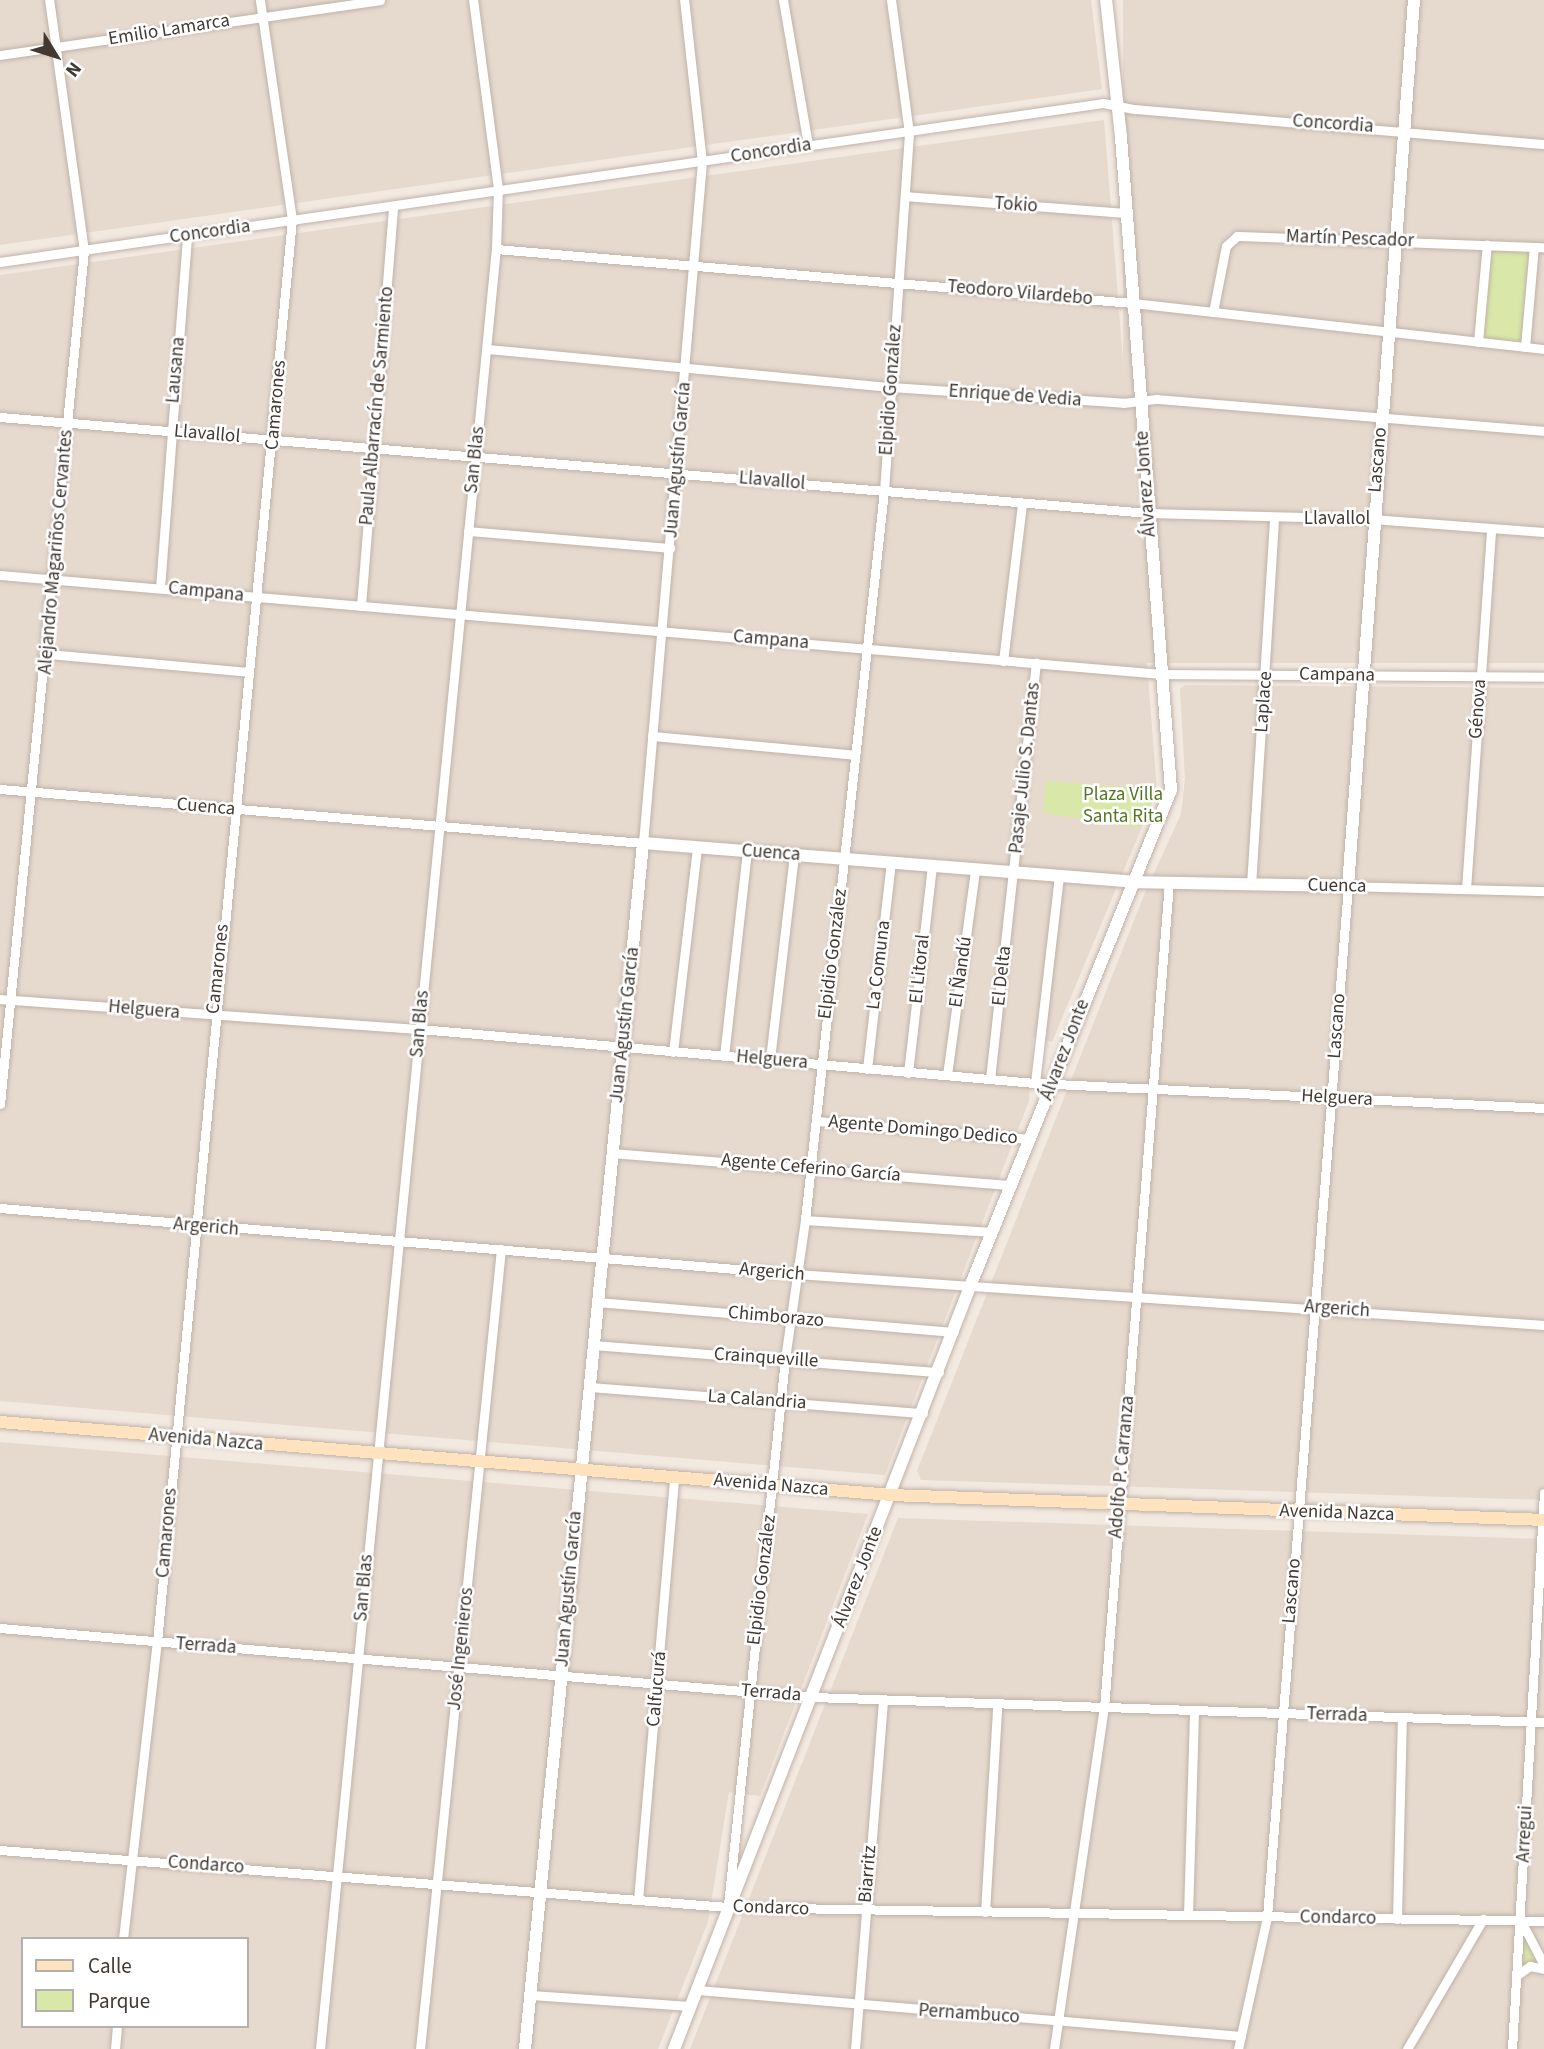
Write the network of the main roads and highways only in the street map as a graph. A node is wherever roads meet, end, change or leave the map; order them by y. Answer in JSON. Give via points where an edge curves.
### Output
{"nodes":[{"id":1,"x":0,"y":1422,"type":"edge"},
{"id":2,"x":1543,"y":1520,"type":"edge"}],
"edges":[{"from":1,"to":2,"type":"main road","name":"Avenida Nazca","via":[[891,1495]]}]}
